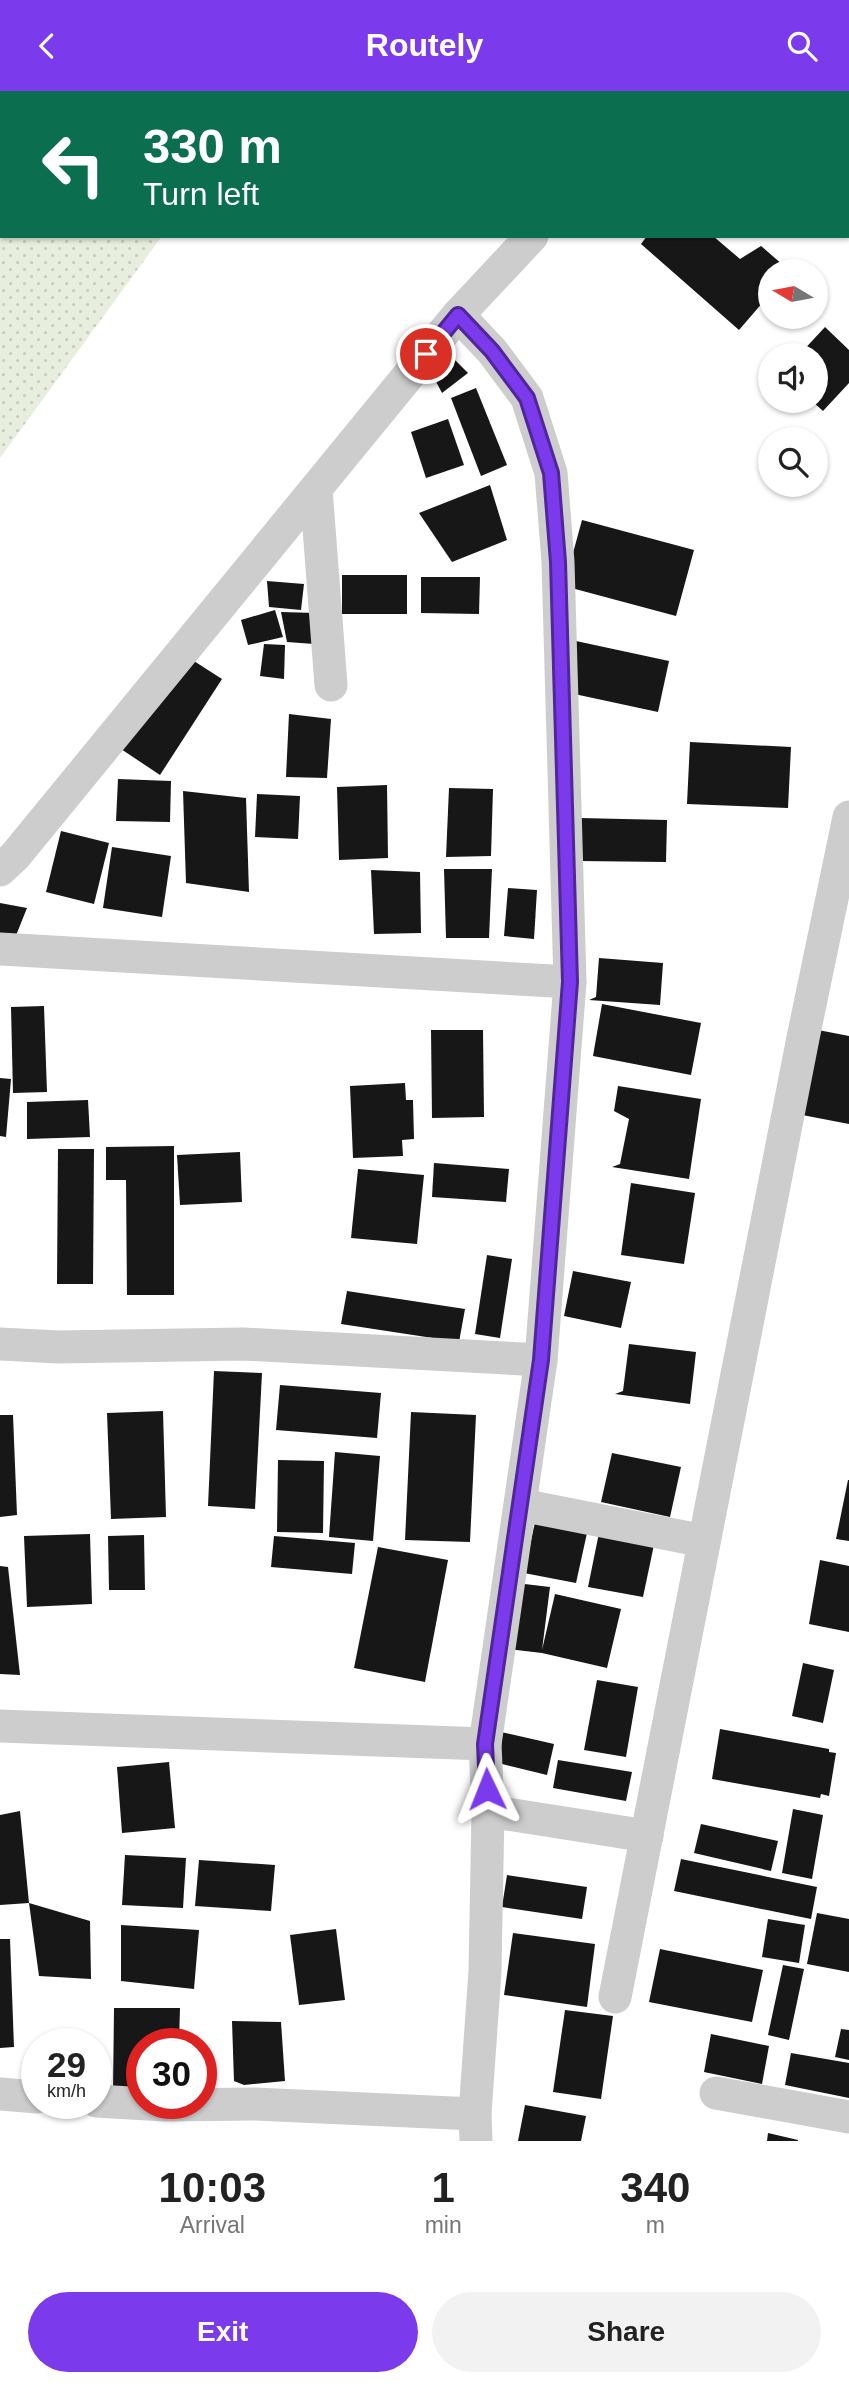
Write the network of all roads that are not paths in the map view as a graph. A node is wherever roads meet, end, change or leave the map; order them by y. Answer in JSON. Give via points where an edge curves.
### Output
{"nodes":[{"id":1,"x":530,"y":238,"type":"edge"},
{"id":2,"x":458,"y":315,"type":"junction"},
{"id":3,"x":316,"y":489,"type":"junction"},
{"id":4,"x":331,"y":685,"type":"dead end"},
{"id":5,"x":849,"y":817,"type":"edge"},
{"id":6,"x":0,"y":870,"type":"edge"},
{"id":7,"x":0,"y":950,"type":"edge"},
{"id":8,"x":570,"y":982,"type":"junction"},
{"id":9,"x":0,"y":1344,"type":"edge"},
{"id":10,"x":541,"y":1360,"type":"junction"},
{"id":11,"x":520,"y":1505,"type":"junction"},
{"id":12,"x":704,"y":1541,"type":"junction"},
{"id":13,"x":0,"y":1726,"type":"edge"},
{"id":14,"x":485,"y":1744,"type":"junction"},
{"id":15,"x":488,"y":1811,"type":"junction"},
{"id":16,"x":647,"y":1836,"type":"junction"},
{"id":17,"x":615,"y":1997,"type":"dead end"},
{"id":18,"x":716,"y":2093,"type":"dead end"},
{"id":19,"x":0,"y":2095,"type":"edge"},
{"id":20,"x":21,"y":2096,"type":"edge"},
{"id":21,"x":112,"y":2102,"type":"edge"},
{"id":22,"x":849,"y":2117,"type":"edge"},
{"id":23,"x":476,"y":2128,"type":"edge"}],
"edges":[{"from":1,"to":2,"type":"street"},
{"from":2,"to":3,"type":"street"},
{"from":2,"to":8,"type":"street","via":[[527,398],[551,473],[558,562]]},
{"from":3,"to":4,"type":"street"},
{"from":3,"to":6,"type":"street"},
{"from":5,"to":12,"type":"street"},
{"from":7,"to":8,"type":"street"},
{"from":8,"to":10,"type":"street"},
{"from":9,"to":10,"type":"street","via":[[243,1344]]},
{"from":10,"to":11,"type":"street"},
{"from":11,"to":12,"type":"street"},
{"from":11,"to":14,"type":"street"},
{"from":12,"to":16,"type":"street"},
{"from":13,"to":14,"type":"street"},
{"from":14,"to":15,"type":"street"},
{"from":15,"to":16,"type":"street"},
{"from":15,"to":23,"type":"street"},
{"from":16,"to":17,"type":"street"},
{"from":18,"to":22,"type":"street"},
{"from":19,"to":20,"type":"street"},
{"from":21,"to":23,"type":"street","via":[[255,2104]]}]}
